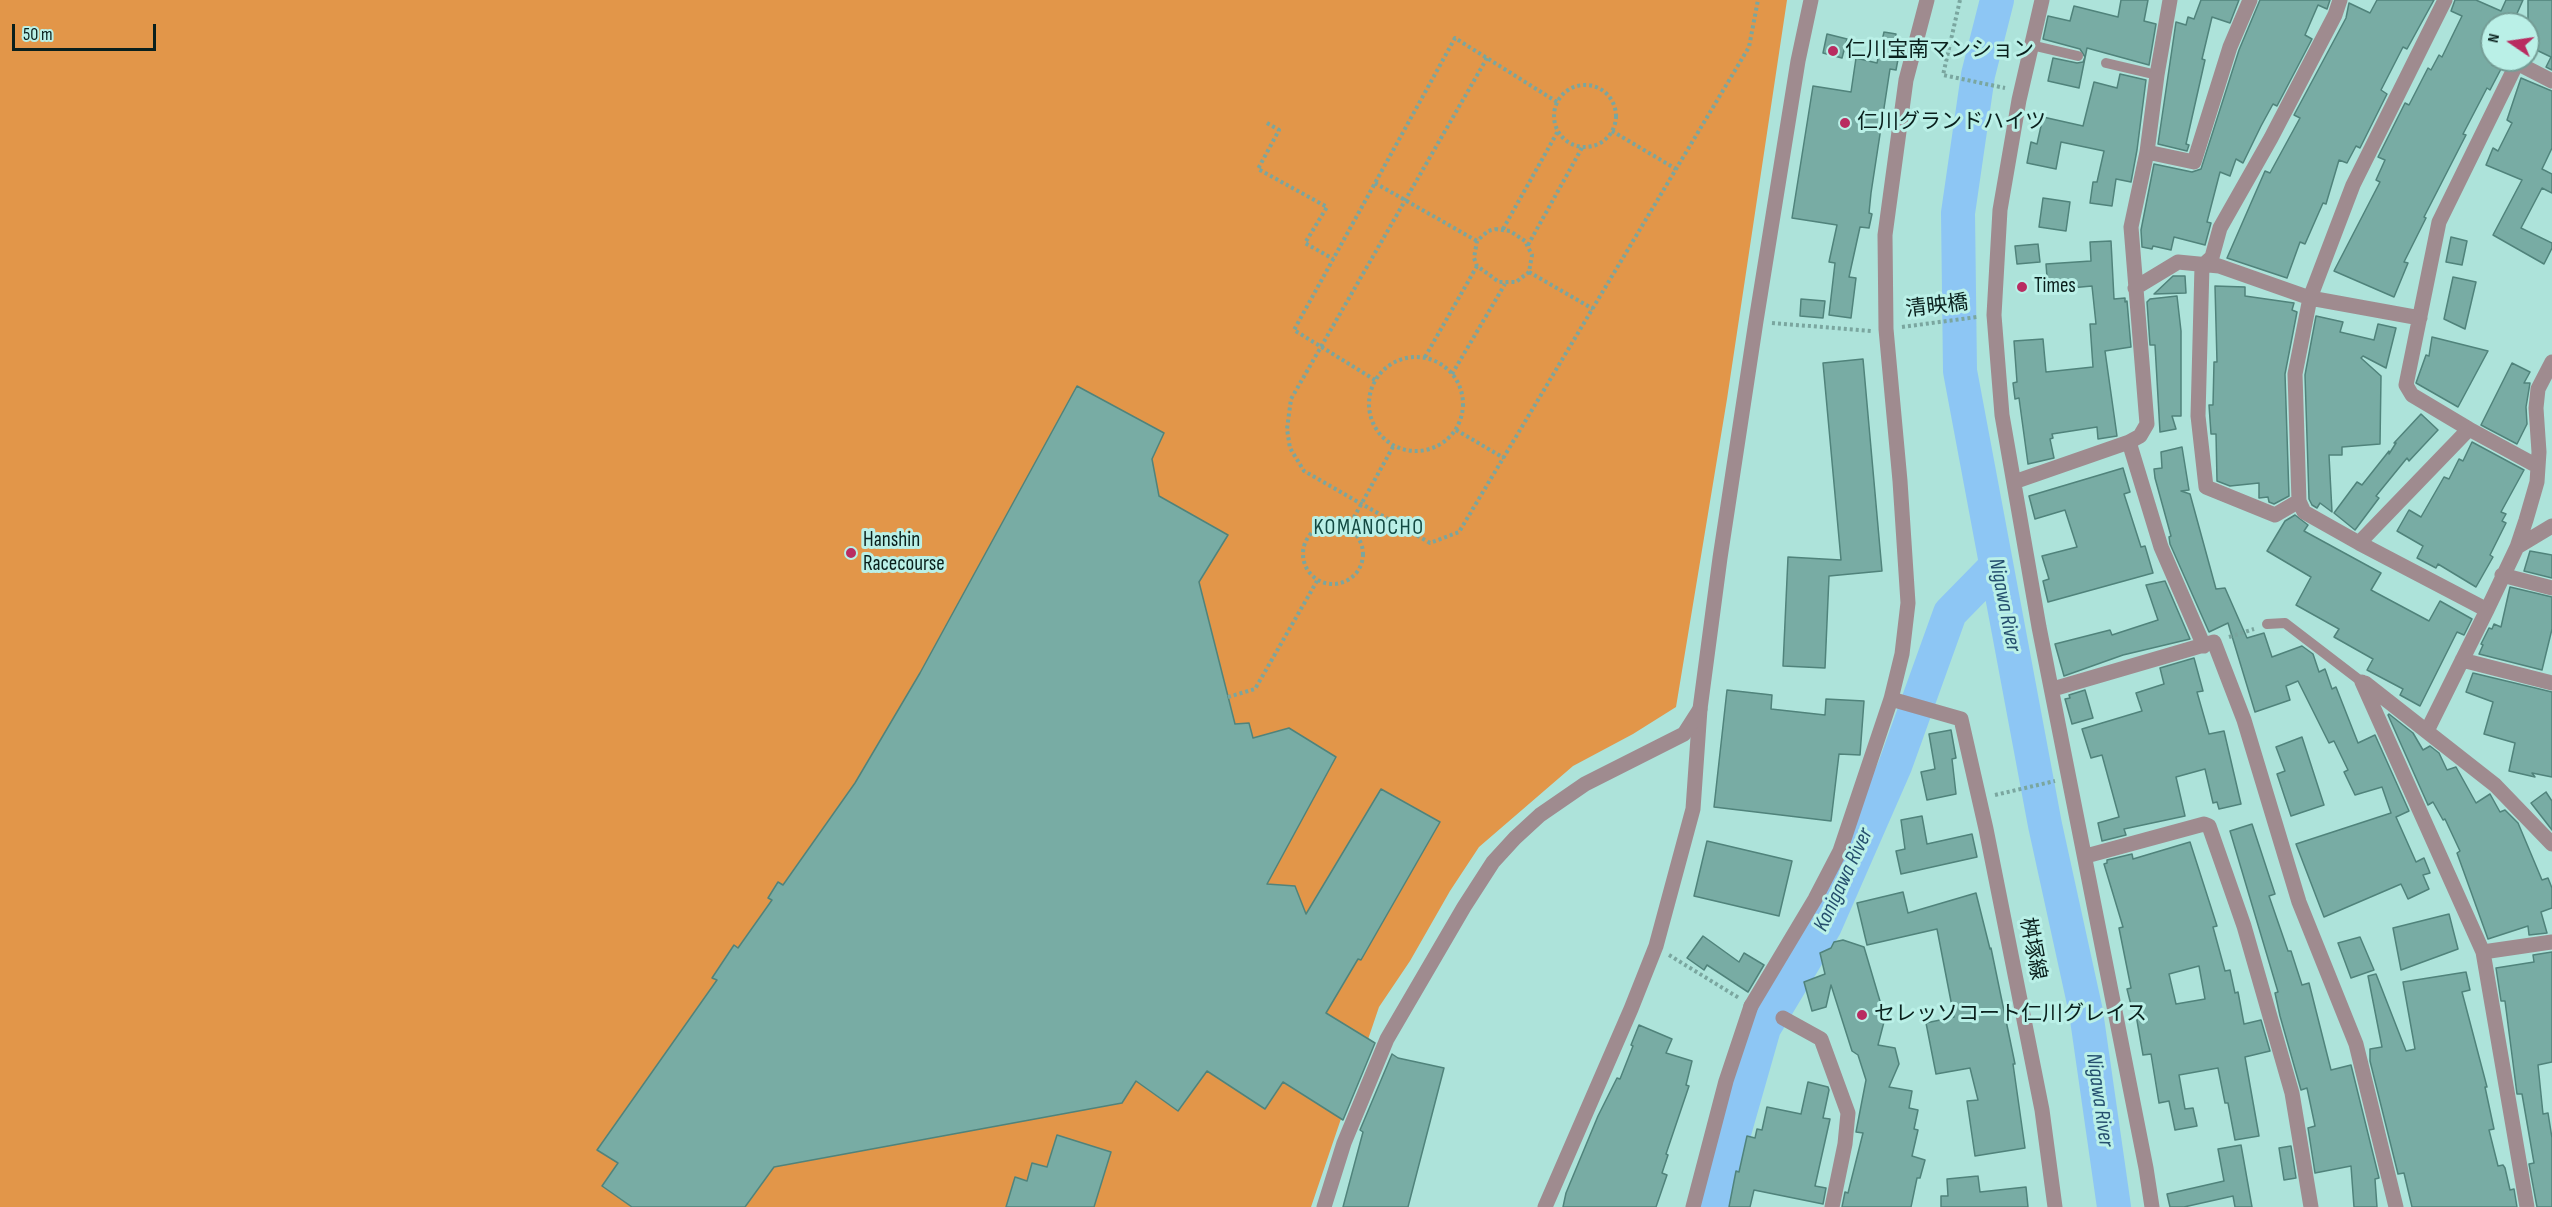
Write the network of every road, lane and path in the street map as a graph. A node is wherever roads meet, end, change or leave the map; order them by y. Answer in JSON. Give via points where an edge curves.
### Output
{"nodes":[{"id":1,"x":1758,"y":0,"type":"edge"},
{"id":2,"x":1811,"y":0,"type":"edge"},
{"id":3,"x":1927,"y":0,"type":"edge"},
{"id":4,"x":1959,"y":0,"type":"edge"},
{"id":5,"x":2042,"y":0,"type":"edge"},
{"id":6,"x":2170,"y":0,"type":"edge"},
{"id":7,"x":2250,"y":0,"type":"edge"},
{"id":8,"x":2340,"y":0,"type":"edge"},
{"id":9,"x":2445,"y":0,"type":"edge"},
{"id":10,"x":2031,"y":45,"type":"junction"},
{"id":11,"x":2078,"y":56,"type":"dead end"},
{"id":12,"x":1487,"y":58,"type":"junction"},
{"id":13,"x":2106,"y":63,"type":"dead end"},
{"id":14,"x":2157,"y":75,"type":"junction"},
{"id":15,"x":2007,"y":78,"type":"dead end"},
{"id":16,"x":2552,"y":81,"type":"edge"},
{"id":17,"x":1557,"y":102,"type":"junction"},
{"id":18,"x":1267,"y":123,"type":"dead end"},
{"id":19,"x":1612,"y":130,"type":"junction"},
{"id":20,"x":1558,"y":131,"type":"junction"},
{"id":21,"x":1583,"y":146,"type":"junction"},
{"id":22,"x":2147,"y":152,"type":"junction"},
{"id":23,"x":1676,"y":169,"type":"junction"},
{"id":24,"x":1375,"y":183,"type":"junction"},
{"id":25,"x":1405,"y":201,"type":"junction"},
{"id":26,"x":1503,"y":229,"type":"junction"},
{"id":27,"x":1477,"y":241,"type":"junction"},
{"id":28,"x":1528,"y":245,"type":"junction"},
{"id":29,"x":1333,"y":259,"type":"junction"},
{"id":30,"x":1477,"y":266,"type":"junction"},
{"id":31,"x":2202,"y":266,"type":"junction"},
{"id":32,"x":1529,"y":272,"type":"junction"},
{"id":33,"x":1505,"y":284,"type":"junction"},
{"id":34,"x":2135,"y":288,"type":"junction"},
{"id":35,"x":2310,"y":298,"type":"junction"},
{"id":36,"x":1593,"y":309,"type":"junction"},
{"id":37,"x":1985,"y":316,"type":"dead end"},
{"id":38,"x":2420,"y":318,"type":"junction"},
{"id":39,"x":1756,"y":321,"type":"junction"},
{"id":40,"x":1889,"y":330,"type":"junction"},
{"id":41,"x":1322,"y":347,"type":"junction"},
{"id":42,"x":1425,"y":357,"type":"junction"},
{"id":43,"x":2552,"y":362,"type":"edge"},
{"id":44,"x":1452,"y":374,"type":"junction"},
{"id":45,"x":1375,"y":380,"type":"junction"},
{"id":46,"x":2536,"y":408,"type":"junction"},
{"id":47,"x":2552,"y":410,"type":"edge"},
{"id":48,"x":2469,"y":429,"type":"junction"},
{"id":49,"x":1456,"y":430,"type":"junction"},
{"id":50,"x":2129,"y":442,"type":"junction"},
{"id":51,"x":1394,"y":445,"type":"junction"},
{"id":52,"x":1504,"y":458,"type":"junction"},
{"id":53,"x":2537,"y":466,"type":"junction"},
{"id":54,"x":2014,"y":482,"type":"junction"},
{"id":55,"x":2299,"y":501,"type":"junction"},
{"id":56,"x":1361,"y":504,"type":"junction"},
{"id":57,"x":2552,"y":526,"type":"edge"},
{"id":58,"x":1348,"y":528,"type":"junction"},
{"id":59,"x":2359,"y":543,"type":"junction"},
{"id":60,"x":2517,"y":547,"type":"junction"},
{"id":61,"x":2502,"y":575,"type":"junction"},
{"id":62,"x":1317,"y":581,"type":"junction"},
{"id":63,"x":2552,"y":588,"type":"edge"},
{"id":64,"x":2487,"y":610,"type":"junction"},
{"id":65,"x":2267,"y":624,"type":"joint"},
{"id":66,"x":2220,"y":640,"type":"dead end"},
{"id":67,"x":2204,"y":646,"type":"junction"},
{"id":68,"x":2462,"y":660,"type":"junction"},
{"id":69,"x":2362,"y":682,"type":"junction"},
{"id":70,"x":2552,"y":683,"type":"edge"},
{"id":71,"x":2053,"y":689,"type":"junction"},
{"id":72,"x":1228,"y":697,"type":"dead end"},
{"id":73,"x":1895,"y":700,"type":"junction"},
{"id":74,"x":1700,"y":709,"type":"junction"},
{"id":75,"x":2427,"y":730,"type":"junction"},
{"id":76,"x":2057,"y":781,"type":"dead end"},
{"id":77,"x":1995,"y":794,"type":"dead end"},
{"id":78,"x":2552,"y":844,"type":"edge"},
{"id":79,"x":2086,"y":856,"type":"junction"},
{"id":80,"x":2552,"y":942,"type":"edge"},
{"id":81,"x":2483,"y":952,"type":"junction"},
{"id":82,"x":1673,"y":957,"type":"dead end"},
{"id":83,"x":1730,"y":993,"type":"dead end"},
{"id":84,"x":1783,"y":1018,"type":"dead end"},
{"id":85,"x":1324,"y":1207,"type":"edge"},
{"id":86,"x":1545,"y":1207,"type":"edge"},
{"id":87,"x":1692,"y":1207,"type":"edge"},
{"id":88,"x":1832,"y":1207,"type":"edge"},
{"id":89,"x":2055,"y":1207,"type":"edge"},
{"id":90,"x":2152,"y":1207,"type":"edge"},
{"id":91,"x":2311,"y":1207,"type":"edge"},
{"id":92,"x":2396,"y":1207,"type":"edge"},
{"id":93,"x":2527,"y":1207,"type":"edge"}],
"edges":[{"from":1,"to":23,"type":"path","via":[[1749,46]]},
{"from":2,"to":39,"type":"street","via":[[1797,61]]},
{"from":3,"to":40,"type":"street","via":[[1906,80],[1885,235]]},
{"from":4,"to":15,"type":"path","via":[[1943,75],[2005,89]]},
{"from":5,"to":10,"type":"street"},
{"from":6,"to":14,"type":"street"},
{"from":7,"to":22,"type":"street","via":[[2230,47],[2194,162]]},
{"from":8,"to":31,"type":"street","via":[[2298,87],[2220,228],[2212,257]]},
{"from":9,"to":35,"type":"street","via":[[2353,185]]},
{"from":10,"to":11,"type":"lane"},
{"from":10,"to":54,"type":"street","via":[[2000,210],[1994,315],[2002,415]]},
{"from":12,"to":17,"type":"path"},
{"from":12,"to":24,"type":"path","via":[[1455,38]]},
{"from":12,"to":25,"type":"path"},
{"from":13,"to":14,"type":"lane"},
{"from":14,"to":22,"type":"street"},
{"from":16,"to":38,"type":"street","via":[[2517,63],[2439,222]]},
{"from":17,"to":19,"type":"path","via":[[1563,94],[1582,85],[1602,90],[1614,106]]},
{"from":17,"to":20,"type":"path","via":[[1554,112]]},
{"from":18,"to":29,"type":"path","via":[[1279,130],[1258,169],[1327,207],[1305,243]]},
{"from":19,"to":21,"type":"path","via":[[1602,141]]},
{"from":19,"to":23,"type":"path"},
{"from":20,"to":21,"type":"path","via":[[1565,139]]},
{"from":20,"to":26,"type":"path"},
{"from":21,"to":28,"type":"path"},
{"from":22,"to":34,"type":"street","via":[[2131,227]]},
{"from":23,"to":36,"type":"path"},
{"from":24,"to":25,"type":"path"},
{"from":24,"to":29,"type":"path"},
{"from":25,"to":27,"type":"path"},
{"from":25,"to":41,"type":"path"},
{"from":26,"to":27,"type":"path","via":[[1488,231]]},
{"from":26,"to":28,"type":"path"},
{"from":27,"to":30,"type":"path"},
{"from":28,"to":32,"type":"path","via":[[1532,255]]},
{"from":29,"to":41,"type":"path","via":[[1294,330]]},
{"from":30,"to":33,"type":"path"},
{"from":30,"to":42,"type":"path"},
{"from":31,"to":34,"type":"street","via":[[2178,262]]},
{"from":31,"to":35,"type":"street","via":[[2219,266]]},
{"from":31,"to":55,"type":"street","via":[[2198,416],[2206,487],[2275,515]]},
{"from":32,"to":33,"type":"path","via":[[1516,282]]},
{"from":32,"to":36,"type":"path"},
{"from":33,"to":44,"type":"path"},
{"from":34,"to":50,"type":"street","via":[[2147,424],[2140,436]]},
{"from":35,"to":38,"type":"street"},
{"from":35,"to":55,"type":"street","via":[[2295,374]]},
{"from":36,"to":52,"type":"path"},
{"from":37,"to":40,"type":"path","name":"清映橋"},
{"from":38,"to":48,"type":"street","via":[[2406,385],[2412,394]]},
{"from":39,"to":40,"type":"path","name":"清映橋"},
{"from":39,"to":74,"type":"street"},
{"from":40,"to":73,"type":"street","via":[[1908,603]]},
{"from":41,"to":45,"type":"path"},
{"from":41,"to":56,"type":"path","via":[[1292,399],[1287,429],[1290,448],[1304,471]]},
{"from":42,"to":44,"type":"path"},
{"from":42,"to":45,"type":"path","via":[[1396,360]]},
{"from":43,"to":46,"type":"street","via":[[2538,389]]},
{"from":44,"to":49,"type":"path","via":[[1463,398]]},
{"from":45,"to":51,"type":"path","via":[[1369,395],[1369,411],[1374,427]]},
{"from":46,"to":47,"type":"street"},
{"from":46,"to":53,"type":"street"},
{"from":48,"to":53,"type":"street"},
{"from":48,"to":59,"type":"street"},
{"from":49,"to":51,"type":"path","via":[[1445,442],[1430,449],[1414,451]]},
{"from":49,"to":52,"type":"path"},
{"from":50,"to":54,"type":"street"},
{"from":50,"to":67,"type":"street","via":[[2161,547]]},
{"from":51,"to":56,"type":"path"},
{"from":52,"to":56,"type":"path","via":[[1460,532],[1448,538],[1430,543]]},
{"from":53,"to":60,"type":"street","via":[[2537,482]]},
{"from":54,"to":71,"type":"street"},
{"from":55,"to":59,"type":"street","via":[[2304,512]]},
{"from":56,"to":58,"type":"path"},
{"from":57,"to":60,"type":"street"},
{"from":58,"to":62,"type":"path","via":[[1363,549],[1360,568],[1354,576],[1336,585]]},
{"from":58,"to":62,"type":"path","via":[[1334,523],[1324,525],[1308,537],[1303,546],[1304,566]]},
{"from":59,"to":64,"type":"street"},
{"from":60,"to":61,"type":"street"},
{"from":61,"to":63,"type":"street"},
{"from":61,"to":64,"type":"street"},
{"from":62,"to":72,"type":"path","via":[[1255,689]]},
{"from":64,"to":68,"type":"street"},
{"from":65,"to":66,"type":"path"},
{"from":65,"to":69,"type":"lane","via":[[2285,623]]},
{"from":67,"to":71,"type":"street"},
{"from":67,"to":92,"type":"street","via":[[2214,642],[2241,710],[2299,902],[2356,1044]]},
{"from":68,"to":70,"type":"street"},
{"from":68,"to":75,"type":"street"},
{"from":69,"to":75,"type":"street"},
{"from":69,"to":81,"type":"street"},
{"from":71,"to":79,"type":"street"},
{"from":73,"to":87,"type":"street","via":[[1840,851],[1751,1006]]},
{"from":73,"to":89,"type":"street","name":"桝塚線","via":[[1961,719],[2042,1110]]},
{"from":74,"to":85,"type":"street","via":[[1684,734],[1585,784],[1540,816],[1493,862],[1387,1039],[1344,1143]]},
{"from":74,"to":86,"type":"street","via":[[1693,809],[1656,946]]},
{"from":75,"to":78,"type":"street","via":[[2494,785]]},
{"from":76,"to":77,"type":"path"},
{"from":79,"to":90,"type":"street"},
{"from":79,"to":91,"type":"street","via":[[2204,824],[2209,826],[2244,926],[2292,1093]]},
{"from":80,"to":81,"type":"street"},
{"from":81,"to":93,"type":"street"},
{"from":82,"to":83,"type":"path"},
{"from":84,"to":88,"type":"street","via":[[1821,1039],[1848,1113]]}]}
